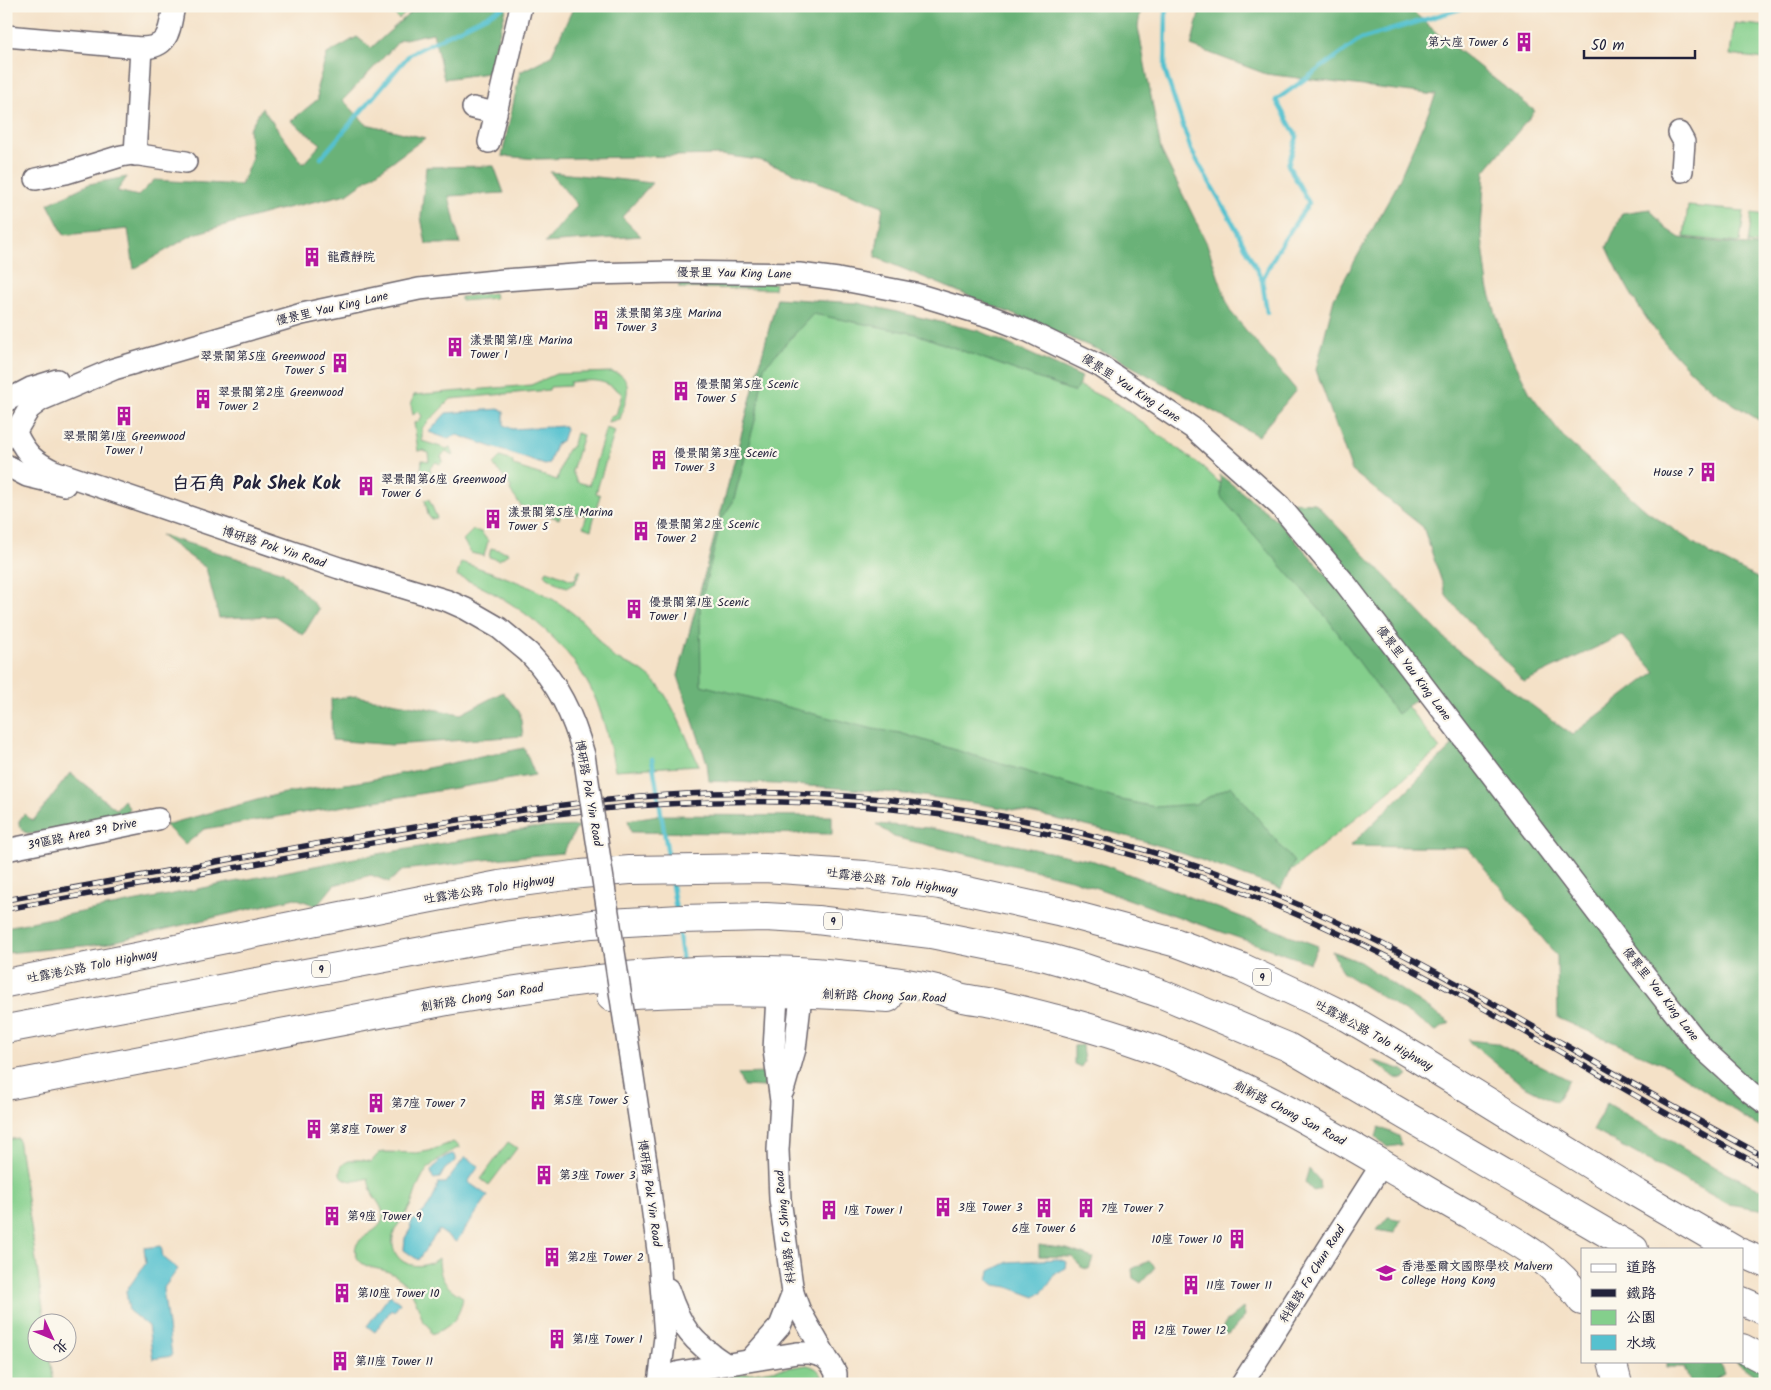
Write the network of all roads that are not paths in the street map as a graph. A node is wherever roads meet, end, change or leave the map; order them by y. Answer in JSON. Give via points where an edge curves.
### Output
{"nodes":[{"id":1,"x":174,"y":6,"type":"edge"},
{"id":2,"x":520,"y":6,"type":"edge"},
{"id":3,"x":6,"y":36,"type":"edge"},
{"id":4,"x":141,"y":48,"type":"junction"},
{"id":5,"x":473,"y":108,"type":"dead end"},
{"id":6,"x":496,"y":113,"type":"junction"},
{"id":7,"x":1679,"y":133,"type":"dead end"},
{"id":8,"x":489,"y":142,"type":"dead end"},
{"id":9,"x":135,"y":155,"type":"junction"},
{"id":10,"x":186,"y":162,"type":"dead end"},
{"id":11,"x":1682,"y":171,"type":"dead end"},
{"id":12,"x":36,"y":179,"type":"dead end"},
{"id":13,"x":114,"y":369,"type":"junction"},
{"id":14,"x":6,"y":401,"type":"edge"},
{"id":15,"x":6,"y":408,"type":"edge"},
{"id":16,"x":13,"y":438,"type":"edge"},
{"id":17,"x":6,"y":465,"type":"edge"},
{"id":18,"x":127,"y":497,"type":"junction"},
{"id":19,"x":158,"y":818,"type":"dead end"},
{"id":20,"x":6,"y":850,"type":"edge"},
{"id":21,"x":636,"y":982,"type":"junction"},
{"id":22,"x":6,"y":983,"type":"edge"},
{"id":23,"x":790,"y":983,"type":"junction"},
{"id":24,"x":6,"y":1029,"type":"edge"},
{"id":25,"x":6,"y":1086,"type":"edge"},
{"id":26,"x":1765,"y":1103,"type":"edge"},
{"id":27,"x":6,"y":1104,"type":"edge"},
{"id":28,"x":1382,"y":1164,"type":"junction"},
{"id":29,"x":1508,"y":1176,"type":"junction"},
{"id":30,"x":1594,"y":1248,"type":"edge"},
{"id":31,"x":1632,"y":1248,"type":"edge"},
{"id":32,"x":1731,"y":1248,"type":"edge"},
{"id":33,"x":1744,"y":1254,"type":"edge"},
{"id":34,"x":659,"y":1258,"type":"junction"},
{"id":35,"x":1765,"y":1263,"type":"edge"},
{"id":36,"x":792,"y":1293,"type":"junction"},
{"id":37,"x":1581,"y":1300,"type":"edge"},
{"id":38,"x":1744,"y":1302,"type":"edge"},
{"id":39,"x":1765,"y":1311,"type":"edge"},
{"id":40,"x":1744,"y":1349,"type":"edge"},
{"id":41,"x":750,"y":1360,"type":"junction"},
{"id":42,"x":1765,"y":1360,"type":"edge"},
{"id":43,"x":1612,"y":1362,"type":"edge"},
{"id":44,"x":726,"y":1364,"type":"junction"},
{"id":45,"x":833,"y":1372,"type":"edge"},
{"id":46,"x":659,"y":1383,"type":"edge"},
{"id":47,"x":854,"y":1384,"type":"edge"},
{"id":48,"x":1242,"y":1384,"type":"edge"},
{"id":49,"x":1618,"y":1384,"type":"edge"}],
"edges":[{"from":1,"to":4,"type":"street","via":[[164,42]]},
{"from":2,"to":6,"type":"street"},
{"from":3,"to":4,"type":"street"},
{"from":4,"to":9,"type":"street"},
{"from":5,"to":6,"type":"street"},
{"from":6,"to":8,"type":"street"},
{"from":7,"to":11,"type":"street","via":[[1684,142]]},
{"from":9,"to":10,"type":"street"},
{"from":9,"to":12,"type":"street"},
{"from":13,"to":14,"type":"street","name":"優景里 Yau King Lane","via":[[48,382]]},
{"from":13,"to":16,"type":"street","name":"優景里 Yau King Lane","via":[[41,400],[29,409]]},
{"from":13,"to":26,"type":"street","name":"優景里 Yau King Lane","via":[[302,314],[384,295],[504,280],[589,274],[760,273],[838,279],[926,296],[1028,331],[1100,366],[1194,430],[1280,506],[1345,583],[1702,1048]]},
{"from":15,"to":16,"type":"street","name":"博研路 Pok Yin Road","via":[[14,416]]},
{"from":16,"to":18,"type":"street","name":"博研路 Pok Yin Road","via":[[45,467]]},
{"from":17,"to":18,"type":"street","name":"博研路 Pok Yin Road","via":[[40,480]]},
{"from":18,"to":21,"type":"street","name":"博研路 Pok Yin Road","bridge":true,"via":[[448,602],[491,623],[515,640],[545,670],[558,689],[580,739]]},
{"from":19,"to":20,"type":"street","name":"39區路 Area 39 Drive"},
{"from":21,"to":23,"type":"main road","name":"創新路 Chong San Road"},
{"from":21,"to":25,"type":"main road","name":"創新路 Chong San Road","via":[[516,990],[447,1001]]},
{"from":21,"to":27,"type":"main road","name":"創新路 Chong San Road"},
{"from":21,"to":34,"type":"street","name":"博研路 Pok Yin Road","bridge":true,"via":[[646,1162]]},
{"from":22,"to":32,"type":"main road","name":"吐露港公路 Tolo Highway","number":"9","via":[[499,885],[581,874],[733,868],[822,871],[940,885],[1058,911],[1177,943],[1241,968],[1349,1018]]},
{"from":23,"to":28,"type":"main road","name":"創新路 Chong San Road","via":[[926,1000],[962,997],[1140,1044],[1234,1082]]},
{"from":23,"to":36,"type":"street","name":"科城路 Fo Shing Road","via":[[795,1049],[780,1101],[778,1150],[780,1199]]},
{"from":24,"to":29,"type":"main road","number":"9","via":[[511,935],[592,924],[733,917],[817,920],[932,934],[1046,957],[1162,994],[1288,1047]]},
{"from":28,"to":37,"type":"main road","name":"創新路 Chong San Road","via":[[1533,1252],[1555,1269]]},
{"from":28,"to":48,"type":"street","name":"科進路 Fo Chun Road"},
{"from":29,"to":30,"type":"main road"},
{"from":29,"to":31,"type":"main road","number":"9"},
{"from":33,"to":35,"type":"main road"},
{"from":34,"to":44,"type":"street","name":"博研路 Pok Yin Road","via":[[680,1322],[705,1350]]},
{"from":34,"to":46,"type":"street","name":"博研路 Pok Yin Road","via":[[665,1337]]},
{"from":36,"to":41,"type":"street","name":"科城路 Fo Shing Road","via":[[780,1326]]},
{"from":36,"to":45,"type":"street","name":"科城路 Fo Shing Road"},
{"from":38,"to":39,"type":"main road"},
{"from":40,"to":42,"type":"main road"},
{"from":41,"to":44,"type":"street"},
{"from":41,"to":45,"type":"street","via":[[797,1352],[819,1354]]},
{"from":43,"to":49,"type":"main road"},
{"from":44,"to":46,"type":"street","via":[[680,1372]]},
{"from":45,"to":47,"type":"street"}]}
